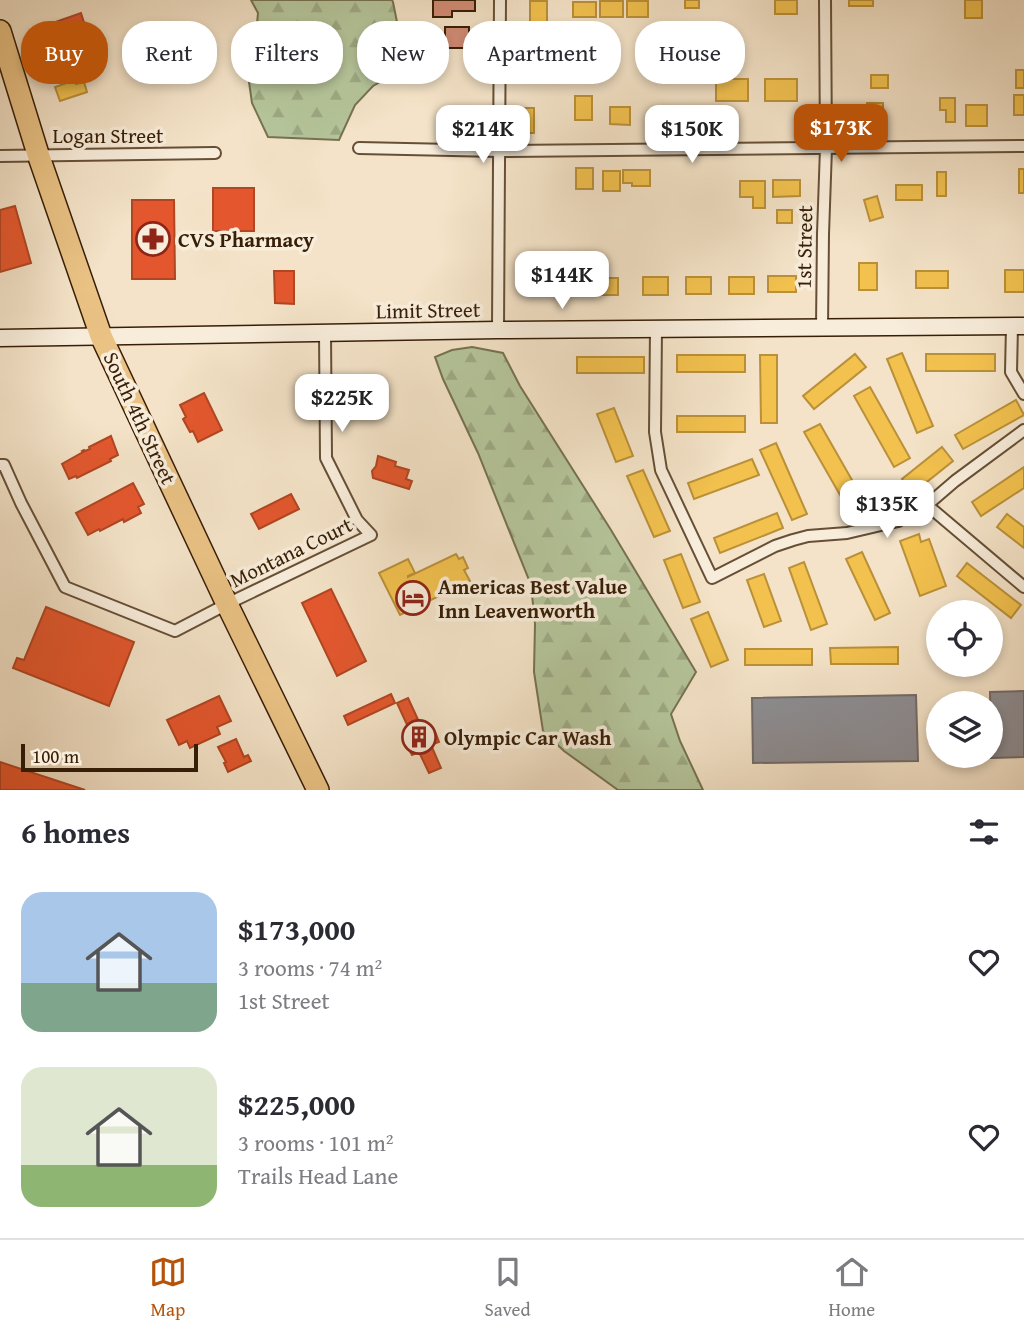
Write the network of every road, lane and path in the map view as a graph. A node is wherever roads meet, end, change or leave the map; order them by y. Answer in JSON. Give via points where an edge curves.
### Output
{"nodes":[{"id":1,"x":500,"y":0,"type":"edge"},
{"id":2,"x":825,"y":0,"type":"edge"},
{"id":3,"x":0,"y":31,"type":"edge"},
{"id":4,"x":1024,"y":146,"type":"edge"},
{"id":5,"x":359,"y":148,"type":"dead end"},
{"id":6,"x":826,"y":148,"type":"junction"},
{"id":7,"x":499,"y":151,"type":"junction"},
{"id":8,"x":215,"y":153,"type":"dead end"},
{"id":9,"x":38,"y":154,"type":"junction"},
{"id":10,"x":0,"y":156,"type":"edge"},
{"id":11,"x":1018,"y":326,"type":"edge"},
{"id":12,"x":822,"y":327,"type":"junction"},
{"id":13,"x":656,"y":329,"type":"junction"},
{"id":14,"x":498,"y":330,"type":"junction"},
{"id":15,"x":325,"y":333,"type":"junction"},
{"id":16,"x":101,"y":336,"type":"junction"},
{"id":17,"x":0,"y":338,"type":"edge"},
{"id":18,"x":1024,"y":394,"type":"edge"},
{"id":19,"x":1024,"y":430,"type":"edge"},
{"id":20,"x":0,"y":465,"type":"edge"},
{"id":21,"x":927,"y":505,"type":"junction"},
{"id":22,"x":1024,"y":587,"type":"edge"},
{"id":23,"x":227,"y":604,"type":"junction"},
{"id":24,"x":318,"y":790,"type":"edge"}],
"edges":[{"from":1,"to":7,"type":"street"},
{"from":2,"to":6,"type":"street","name":"1st Street"},
{"from":3,"to":9,"type":"highway","name":"South 4th Street"},
{"from":4,"to":6,"type":"street"},
{"from":5,"to":7,"type":"street"},
{"from":6,"to":7,"type":"street"},
{"from":6,"to":12,"type":"street","name":"1st Street"},
{"from":7,"to":14,"type":"street"},
{"from":8,"to":9,"type":"street","name":"Logan Street"},
{"from":9,"to":10,"type":"street","name":"Logan Street"},
{"from":9,"to":16,"type":"highway","name":"South 4th Street"},
{"from":11,"to":12,"type":"street","name":"Limit Street"},
{"from":11,"to":18,"type":"street","via":[[1011,372]]},
{"from":12,"to":13,"type":"street","name":"Limit Street"},
{"from":13,"to":14,"type":"street","name":"Limit Street"},
{"from":13,"to":21,"type":"street","via":[[655,432],[661,470],[712,578],[775,546],[898,521]]},
{"from":14,"to":15,"type":"street","name":"Limit Street"},
{"from":15,"to":16,"type":"street","name":"Limit Street"},
{"from":15,"to":23,"type":"street","name":"Montana Court","via":[[326,458],[357,520],[371,534]]},
{"from":16,"to":17,"type":"street","name":"Limit Street"},
{"from":16,"to":23,"type":"highway","name":"South 4th Street"},
{"from":19,"to":21,"type":"street"},
{"from":20,"to":23,"type":"street","name":"Montana Court","via":[[4,465],[65,587],[175,631]]},
{"from":21,"to":22,"type":"street"},
{"from":23,"to":24,"type":"highway","name":"South 4th Street"}]}
